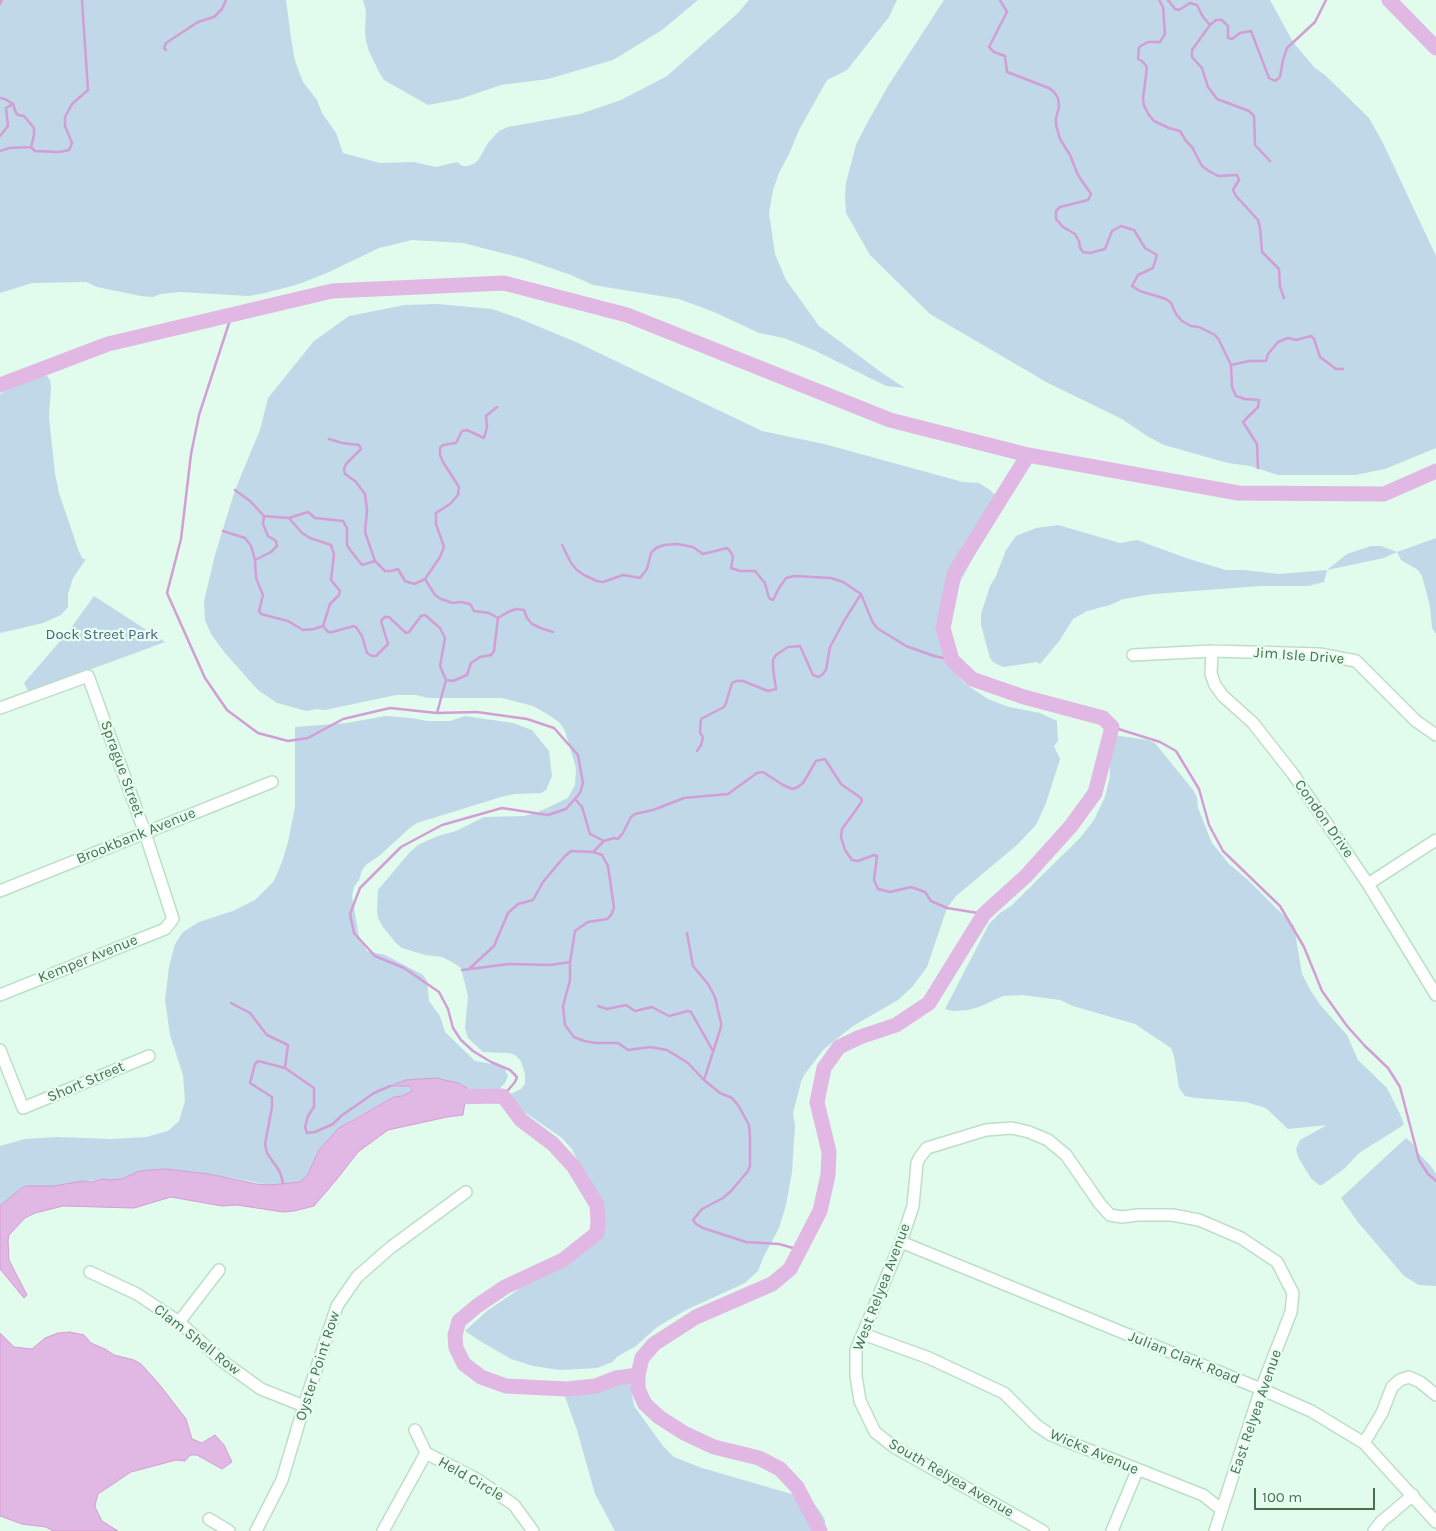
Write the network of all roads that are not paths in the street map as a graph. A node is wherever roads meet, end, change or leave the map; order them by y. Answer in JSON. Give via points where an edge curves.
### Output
{"nodes":[{"id":1,"x":1212,"y":652,"type":"junction"},
{"id":2,"x":1133,"y":655,"type":"dead end"},
{"id":3,"x":0,"y":708,"type":"edge"},
{"id":4,"x":1436,"y":735,"type":"edge"},
{"id":5,"x":272,"y":782,"type":"dead end"},
{"id":6,"x":145,"y":832,"type":"junction"},
{"id":7,"x":1436,"y":840,"type":"edge"},
{"id":8,"x":1368,"y":884,"type":"junction"},
{"id":9,"x":0,"y":891,"type":"edge"},
{"id":10,"x":174,"y":919,"type":"joint"},
{"id":11,"x":0,"y":994,"type":"edge"},
{"id":12,"x":1436,"y":995,"type":"edge"},
{"id":13,"x":0,"y":1050,"type":"edge"},
{"id":14,"x":149,"y":1056,"type":"dead end"},
{"id":15,"x":466,"y":1192,"type":"dead end"},
{"id":16,"x":901,"y":1242,"type":"junction"},
{"id":17,"x":219,"y":1270,"type":"dead end"},
{"id":18,"x":90,"y":1272,"type":"dead end"},
{"id":19,"x":1293,"y":1293,"type":"joint"},
{"id":20,"x":179,"y":1322,"type":"junction"},
{"id":21,"x":863,"y":1334,"type":"junction"},
{"id":22,"x":1261,"y":1389,"type":"junction"},
{"id":23,"x":1436,"y":1396,"type":"edge"},
{"id":24,"x":304,"y":1406,"type":"junction"},
{"id":25,"x":867,"y":1417,"type":"joint"},
{"id":26,"x":415,"y":1430,"type":"dead end"},
{"id":27,"x":1364,"y":1443,"type":"junction"},
{"id":28,"x":426,"y":1453,"type":"junction"},
{"id":29,"x":1137,"y":1471,"type":"junction"},
{"id":30,"x":1413,"y":1495,"type":"junction"},
{"id":31,"x":1222,"y":1510,"type":"junction"},
{"id":32,"x":209,"y":1519,"type":"dead end"},
{"id":33,"x":1436,"y":1522,"type":"edge"},
{"id":34,"x":229,"y":1531,"type":"edge"},
{"id":35,"x":256,"y":1531,"type":"edge"},
{"id":36,"x":383,"y":1531,"type":"edge"},
{"id":37,"x":533,"y":1531,"type":"edge"},
{"id":38,"x":1043,"y":1531,"type":"edge"},
{"id":39,"x":1112,"y":1531,"type":"edge"},
{"id":40,"x":1215,"y":1531,"type":"edge"},
{"id":41,"x":1374,"y":1531,"type":"edge"}],
"edges":[{"from":1,"to":2,"type":"street","name":"Jim Isle Drive"},
{"from":1,"to":4,"type":"street","name":"Jim Isle Drive","via":[[1319,654],[1356,661],[1416,721]]},
{"from":1,"to":8,"type":"street","name":"Condon Drive","via":[[1211,674],[1215,685],[1253,723],[1293,774]]},
{"from":3,"to":6,"type":"street","name":"Sprague Street","via":[[88,676]]},
{"from":5,"to":6,"type":"street","name":"Brookbank Avenue"},
{"from":6,"to":9,"type":"street","name":"Brookbank Avenue"},
{"from":6,"to":10,"type":"street","name":"Sprague Street"},
{"from":7,"to":8,"type":"street"},
{"from":8,"to":12,"type":"street","name":"Condon Drive"},
{"from":10,"to":11,"type":"street","name":"Kemper Avenue","via":[[164,929]]},
{"from":13,"to":14,"type":"street","name":"Short Street","via":[[23,1108]]},
{"from":15,"to":24,"type":"street","name":"Oyster Point Row","via":[[390,1248],[357,1277],[337,1306]]},
{"from":16,"to":19,"type":"street","name":"West Relyea Avenue","via":[[913,1206],[918,1163],[927,1148],[986,1130],[1012,1128],[1048,1140],[1066,1155],[1110,1214],[1122,1217],[1172,1215],[1208,1223],[1241,1238],[1277,1262]]},
{"from":16,"to":21,"type":"street","name":"West Relyea Avenue"},
{"from":16,"to":22,"type":"street","name":"Julian Clark Road"},
{"from":17,"to":20,"type":"street"},
{"from":18,"to":20,"type":"street","name":"Clam Shell Row","via":[[137,1294]]},
{"from":19,"to":22,"type":"street","name":"East Relyea Avenue","via":[[1291,1312]]},
{"from":20,"to":24,"type":"street","name":"Clam Shell Row","via":[[221,1360],[260,1389]]},
{"from":21,"to":25,"type":"street","name":"West Relyea Avenue","via":[[856,1350],[856,1376],[860,1401]]},
{"from":21,"to":29,"type":"street","name":"Wicks Avenue","via":[[929,1358],[1004,1393],[1036,1425],[1051,1435]]},
{"from":22,"to":27,"type":"street","name":"Julian Clark Road","via":[[1311,1412]]},
{"from":22,"to":31,"type":"street","name":"East Relyea Avenue"},
{"from":23,"to":27,"type":"street","via":[[1409,1377],[1400,1380],[1392,1387],[1382,1413]]},
{"from":24,"to":35,"type":"street","name":"Oyster Point Row","via":[[282,1480]]},
{"from":25,"to":38,"type":"street","name":"South Relyea Avenue","via":[[875,1432],[894,1447]]},
{"from":26,"to":28,"type":"street","name":"Held Circle"},
{"from":27,"to":30,"type":"street","name":"Julian Clark Road"},
{"from":28,"to":36,"type":"street","name":"Held Circle"},
{"from":28,"to":37,"type":"street","name":"Held Circle","via":[[478,1480],[514,1505]]},
{"from":29,"to":31,"type":"street","name":"Wicks Avenue","via":[[1202,1495]]},
{"from":29,"to":39,"type":"street"},
{"from":30,"to":33,"type":"street","name":"Julian Clark Road"},
{"from":30,"to":41,"type":"street","via":[[1380,1522]]},
{"from":31,"to":40,"type":"street","name":"East Relyea Avenue"},
{"from":32,"to":34,"type":"street"}]}
